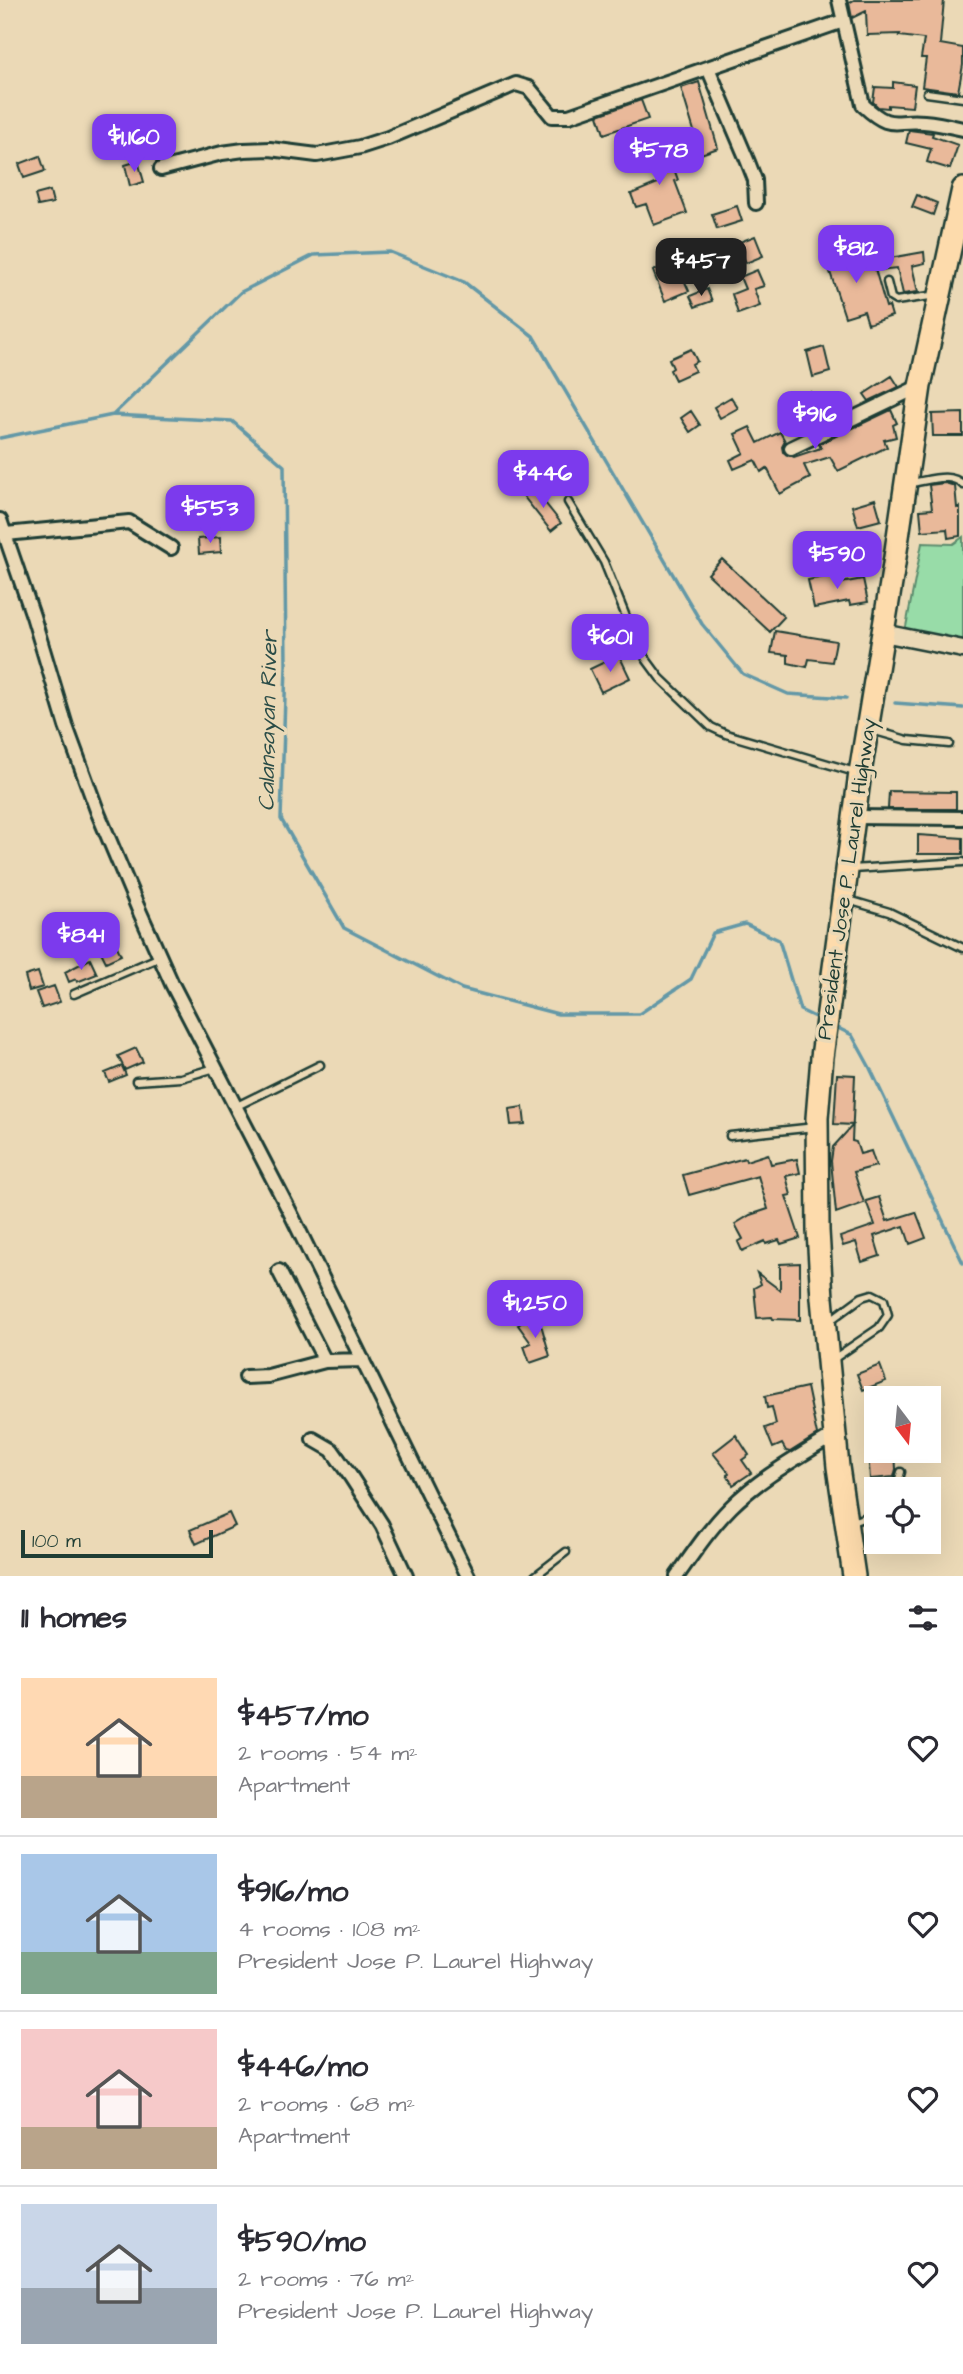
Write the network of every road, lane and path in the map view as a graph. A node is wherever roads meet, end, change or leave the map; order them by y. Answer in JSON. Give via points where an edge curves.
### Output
{"nodes":[{"id":1,"x":839,"y":0,"type":"edge"},
{"id":2,"x":844,"y":21,"type":"junction"},
{"id":3,"x":708,"y":68,"type":"junction"},
{"id":4,"x":928,"y":93,"type":"dead end"},
{"id":5,"x":963,"y":98,"type":"edge"},
{"id":6,"x":963,"y":129,"type":"edge"},
{"id":7,"x":161,"y":169,"type":"dead end"},
{"id":8,"x":963,"y":189,"type":"edge"},
{"id":9,"x":756,"y":203,"type":"dead end"},
{"id":10,"x":887,"y":282,"type":"dead end"},
{"id":11,"x":939,"y":294,"type":"junction"},
{"id":12,"x":920,"y":386,"type":"junction"},
{"id":13,"x":792,"y":448,"type":"dead end"},
{"id":14,"x":905,"y":484,"type":"junction"},
{"id":15,"x":963,"y":485,"type":"edge"},
{"id":16,"x":568,"y":502,"type":"dead end"},
{"id":17,"x":0,"y":520,"type":"edge"},
{"id":18,"x":6,"y":534,"type":"junction"},
{"id":19,"x":171,"y":548,"type":"dead end"},
{"id":20,"x":883,"y":633,"type":"junction"},
{"id":21,"x":963,"y":649,"type":"edge"},
{"id":22,"x":867,"y":729,"type":"junction"},
{"id":23,"x":949,"y":744,"type":"dead end"},
{"id":24,"x":860,"y":773,"type":"junction"},
{"id":25,"x":854,"y":817,"type":"junction"},
{"id":26,"x":963,"y":818,"type":"edge"},
{"id":27,"x":963,"y":862,"type":"edge"},
{"id":28,"x":847,"y":869,"type":"junction"},
{"id":29,"x":843,"y":899,"type":"junction"},
{"id":30,"x":963,"y":948,"type":"edge"},
{"id":31,"x":160,"y":957,"type":"junction"},
{"id":32,"x":74,"y":994,"type":"dead end"},
{"id":33,"x":320,"y":1065,"type":"dead end"},
{"id":34,"x":217,"y":1068,"type":"junction"},
{"id":35,"x":136,"y":1081,"type":"dead end"},
{"id":36,"x":237,"y":1106,"type":"junction"},
{"id":37,"x":817,"y":1127,"type":"junction"},
{"id":38,"x":730,"y":1136,"type":"dead end"},
{"id":39,"x":279,"y":1272,"type":"dead end"},
{"id":40,"x":824,"y":1325,"type":"junction"},
{"id":41,"x":363,"y":1360,"type":"junction"},
{"id":42,"x":325,"y":1361,"type":"junction"},
{"id":43,"x":828,"y":1363,"type":"junction"},
{"id":44,"x":246,"y":1377,"type":"dead end"},
{"id":45,"x":834,"y":1436,"type":"junction"},
{"id":46,"x":313,"y":1439,"type":"dead end"},
{"id":47,"x":901,"y":1472,"type":"dead end"},
{"id":48,"x":900,"y":1477,"type":"edge"},
{"id":49,"x":864,"y":1517,"type":"edge"},
{"id":50,"x":847,"y":1523,"type":"junction"},
{"id":51,"x":566,"y":1552,"type":"dead end"},
{"id":52,"x":406,"y":1576,"type":"edge"},
{"id":53,"x":468,"y":1576,"type":"edge"},
{"id":54,"x":536,"y":1576,"type":"edge"},
{"id":55,"x":677,"y":1576,"type":"edge"},
{"id":56,"x":854,"y":1576,"type":"edge"}],
"edges":[{"from":1,"to":2,"type":"street"},
{"from":2,"to":3,"type":"street"},
{"from":2,"to":6,"type":"street","via":[[863,105],[890,123],[920,121]]},
{"from":3,"to":7,"type":"street","via":[[561,118],[548,113],[529,88],[516,84],[360,147],[317,156],[244,150]]},
{"from":3,"to":9,"type":"street","via":[[755,180]]},
{"from":4,"to":5,"type":"lane"},
{"from":8,"to":11,"type":"highway","name":"President Jose P. Laurel Highway"},
{"from":10,"to":11,"type":"lane","via":[[896,301]]},
{"from":11,"to":12,"type":"highway","name":"President Jose P. Laurel Highway"},
{"from":12,"to":13,"type":"street"},
{"from":12,"to":14,"type":"highway","name":"President Jose P. Laurel Highway"},
{"from":14,"to":15,"type":"lane","via":[[950,477]]},
{"from":14,"to":20,"type":"highway","name":"President Jose P. Laurel Highway"},
{"from":16,"to":24,"type":"lane","via":[[604,562],[646,659],[710,727]]},
{"from":17,"to":18,"type":"street"},
{"from":18,"to":19,"type":"street","via":[[129,522]]},
{"from":18,"to":31,"type":"street","via":[[98,813]]},
{"from":20,"to":21,"type":"street"},
{"from":20,"to":22,"type":"highway","name":"President Jose P. Laurel Highway"},
{"from":22,"to":23,"type":"lane","via":[[907,740]]},
{"from":22,"to":24,"type":"highway","name":"President Jose P. Laurel Highway"},
{"from":24,"to":25,"type":"highway","name":"President Jose P. Laurel Highway"},
{"from":25,"to":26,"type":"street"},
{"from":25,"to":28,"type":"highway","name":"President Jose P. Laurel Highway"},
{"from":27,"to":28,"type":"lane"},
{"from":28,"to":29,"type":"highway","name":"President Jose P. Laurel Highway"},
{"from":29,"to":30,"type":"lane","via":[[889,912]]},
{"from":29,"to":37,"type":"highway","name":"President Jose P. Laurel Highway"},
{"from":31,"to":32,"type":"lane"},
{"from":31,"to":34,"type":"street"},
{"from":33,"to":36,"type":"lane"},
{"from":34,"to":35,"type":"lane","via":[[181,1078]]},
{"from":34,"to":36,"type":"street"},
{"from":36,"to":41,"type":"street"},
{"from":37,"to":38,"type":"lane"},
{"from":37,"to":40,"type":"highway","name":"President Jose P. Laurel Highway"},
{"from":39,"to":42,"type":"street"},
{"from":40,"to":43,"type":"highway","name":"President Jose P. Laurel Highway"},
{"from":40,"to":43,"type":"lane","via":[[862,1297],[872,1294],[884,1300],[888,1315],[878,1328]]},
{"from":41,"to":42,"type":"street"},
{"from":41,"to":53,"type":"street"},
{"from":42,"to":44,"type":"street"},
{"from":43,"to":45,"type":"highway","name":"President Jose P. Laurel Highway"},
{"from":45,"to":50,"type":"highway","name":"President Jose P. Laurel Highway"},
{"from":45,"to":55,"type":"street","via":[[764,1479],[732,1506]]},
{"from":46,"to":52,"type":"street","via":[[332,1450],[351,1476],[382,1525]]},
{"from":47,"to":48,"type":"lane"},
{"from":49,"to":50,"type":"lane"},
{"from":50,"to":56,"type":"highway","name":"President Jose P. Laurel Highway"},
{"from":51,"to":54,"type":"lane"}]}
